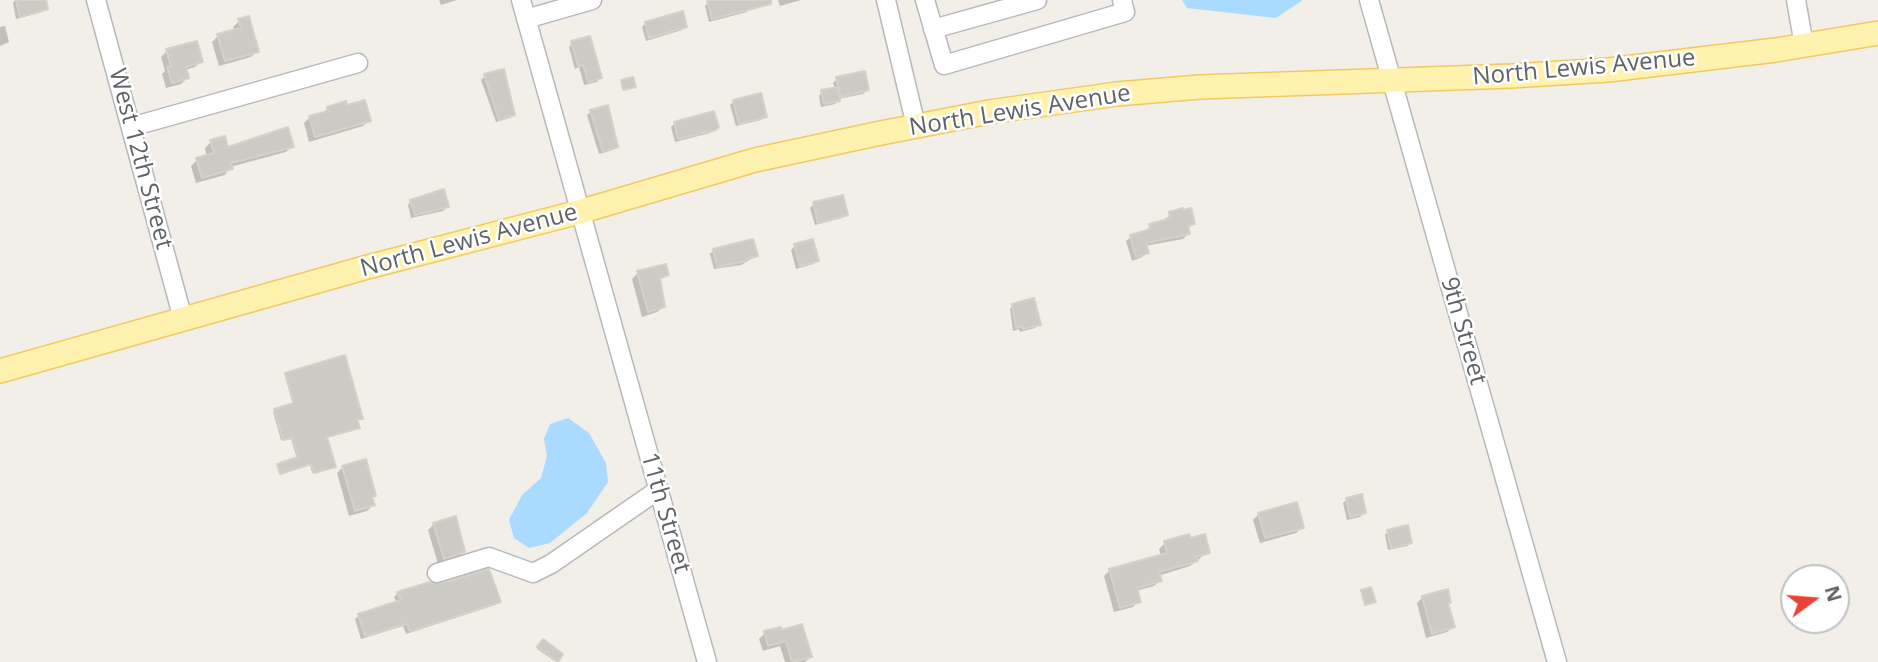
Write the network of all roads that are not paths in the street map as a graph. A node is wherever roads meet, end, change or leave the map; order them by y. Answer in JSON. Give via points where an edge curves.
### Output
{"nodes":[{"id":1,"x":96,"y":0,"type":"edge"},
{"id":2,"x":521,"y":0,"type":"edge"},
{"id":3,"x":592,"y":0,"type":"edge"},
{"id":4,"x":886,"y":0,"type":"edge"},
{"id":5,"x":925,"y":0,"type":"edge"},
{"id":6,"x":1037,"y":0,"type":"edge"},
{"id":7,"x":1122,"y":0,"type":"edge"},
{"id":8,"x":1369,"y":0,"type":"edge"},
{"id":9,"x":1796,"y":0,"type":"edge"},
{"id":10,"x":526,"y":19,"type":"junction"},
{"id":11,"x":933,"y":29,"type":"junction"},
{"id":12,"x":1878,"y":33,"type":"edge"},
{"id":13,"x":1804,"y":45,"type":"junction"},
{"id":14,"x":358,"y":63,"type":"dead end"},
{"id":15,"x":1391,"y":80,"type":"junction"},
{"id":16,"x":916,"y":126,"type":"junction"},
{"id":17,"x":131,"y":127,"type":"junction"},
{"id":18,"x":579,"y":212,"type":"junction"},
{"id":19,"x":183,"y":319,"type":"junction"},
{"id":20,"x":0,"y":371,"type":"edge"},
{"id":21,"x":658,"y":490,"type":"junction"},
{"id":22,"x":437,"y":573,"type":"dead end"},
{"id":23,"x":707,"y":662,"type":"edge"},
{"id":24,"x":1558,"y":662,"type":"edge"}],
"edges":[{"from":1,"to":17,"type":"street","name":"West 12th Street"},
{"from":2,"to":10,"type":"street","name":"11th Street"},
{"from":3,"to":10,"type":"street"},
{"from":4,"to":16,"type":"street"},
{"from":5,"to":11,"type":"street"},
{"from":6,"to":11,"type":"street"},
{"from":7,"to":11,"type":"street","via":[[1125,12],[944,65]]},
{"from":8,"to":15,"type":"street","name":"9th Street"},
{"from":9,"to":13,"type":"street"},
{"from":10,"to":18,"type":"street","name":"11th Street"},
{"from":12,"to":13,"type":"main road","name":"North Lewis Avenue"},
{"from":13,"to":15,"type":"main road","name":"North Lewis Avenue","via":[[1608,70]]},
{"from":14,"to":17,"type":"street"},
{"from":15,"to":16,"type":"main road","name":"North Lewis Avenue","via":[[1117,94]]},
{"from":15,"to":24,"type":"street","name":"9th Street"},
{"from":16,"to":18,"type":"main road","name":"North Lewis Avenue","via":[[755,160]]},
{"from":17,"to":19,"type":"street","name":"West 12th Street"},
{"from":18,"to":19,"type":"main road","name":"North Lewis Avenue"},
{"from":18,"to":21,"type":"street","name":"11th Street"},
{"from":19,"to":20,"type":"main road","name":"North Lewis Avenue"},
{"from":21,"to":22,"type":"street","via":[[533,573],[489,557]]},
{"from":21,"to":23,"type":"street","name":"11th Street"}]}
